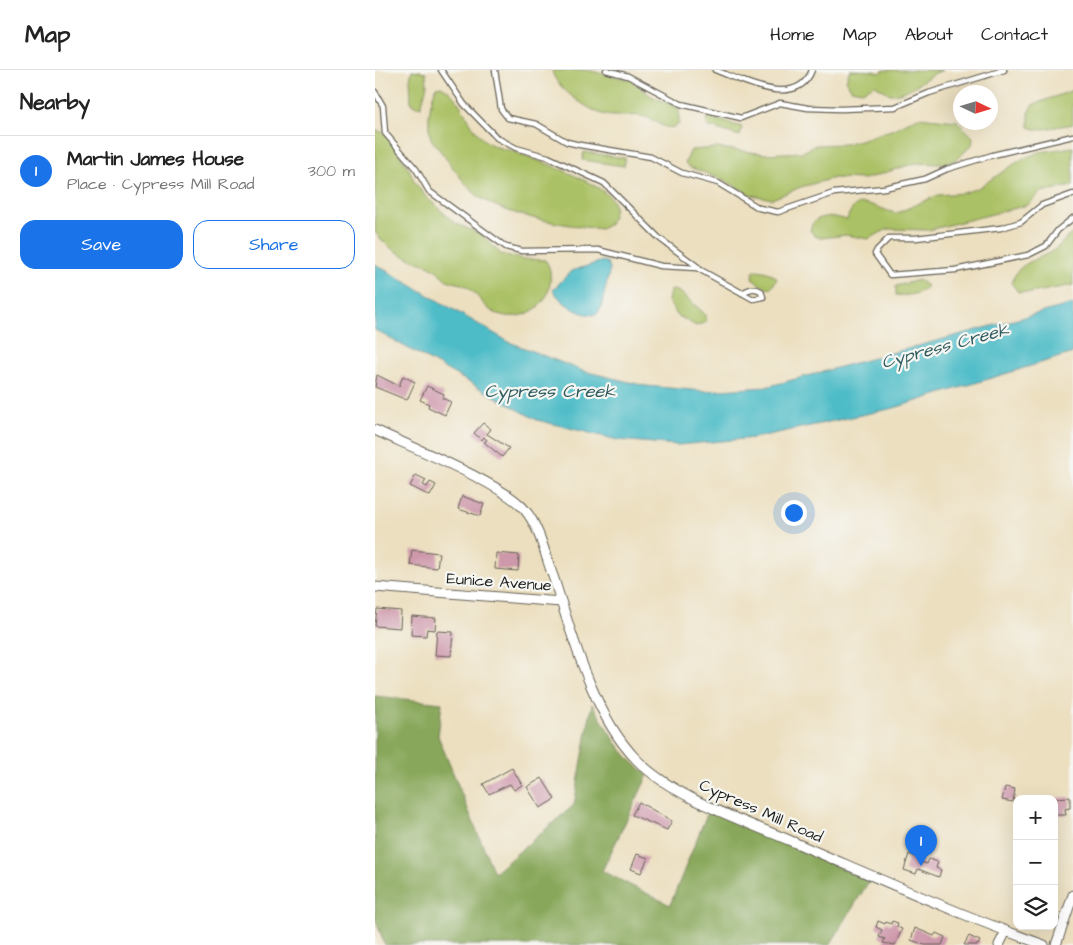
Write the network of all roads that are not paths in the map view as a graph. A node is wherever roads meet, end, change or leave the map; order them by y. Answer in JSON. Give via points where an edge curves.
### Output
{"nodes":[{"id":1,"x":441,"y":70,"type":"edge"},
{"id":2,"x":495,"y":70,"type":"edge"},
{"id":3,"x":605,"y":70,"type":"edge"},
{"id":4,"x":715,"y":70,"type":"edge"},
{"id":5,"x":812,"y":70,"type":"edge"},
{"id":6,"x":1004,"y":70,"type":"edge"},
{"id":7,"x":375,"y":92,"type":"edge"},
{"id":8,"x":1073,"y":136,"type":"edge"},
{"id":9,"x":1073,"y":194,"type":"edge"},
{"id":10,"x":1073,"y":218,"type":"edge"},
{"id":11,"x":701,"y":269,"type":"junction"},
{"id":12,"x":742,"y":293,"type":"dead end"},
{"id":13,"x":375,"y":430,"type":"edge"},
{"id":14,"x":375,"y":587,"type":"edge"},
{"id":15,"x":561,"y":602,"type":"junction"},
{"id":16,"x":1073,"y":895,"type":"edge"},
{"id":17,"x":1006,"y":931,"type":"junction"},
{"id":18,"x":999,"y":945,"type":"edge"},
{"id":19,"x":1044,"y":945,"type":"edge"},
{"id":20,"x":1055,"y":945,"type":"edge"}],
"edges":[{"from":1,"to":11,"type":"lane","via":[[464,104],[497,138],[516,148],[548,156],[604,183],[659,238]]},
{"from":2,"to":8,"type":"lane","via":[[501,109],[509,118],[536,124],[567,142],[651,156],[682,173],[718,183],[753,205],[770,211],[784,211],[834,193],[884,188],[925,179],[984,158]]},
{"from":3,"to":6,"type":"lane","via":[[628,76],[676,102],[741,118],[780,103],[841,109],[895,107]]},
{"from":4,"to":5,"type":"lane","via":[[762,87],[783,90],[801,86]]},
{"from":7,"to":11,"type":"lane","via":[[383,106],[385,134],[416,169],[429,191],[507,246],[522,251],[598,250],[661,266]]},
{"from":9,"to":10,"type":"lane","via":[[1042,206],[1014,224],[961,233],[889,238],[875,254],[890,275],[970,268],[1034,253]]},
{"from":11,"to":12,"type":"lane"},
{"from":13,"to":15,"type":"street","name":"Eunice Avenue","via":[[482,481],[524,508],[538,535]]},
{"from":14,"to":15,"type":"street","name":"Eunice Avenue"},
{"from":15,"to":17,"type":"street","name":"Cypress Mill Road","via":[[597,698],[622,742],[650,772],[667,784],[730,815]]},
{"from":16,"to":20,"type":"street"},
{"from":17,"to":18,"type":"street"},
{"from":17,"to":19,"type":"street","name":"Cypress Mill Road"}]}
